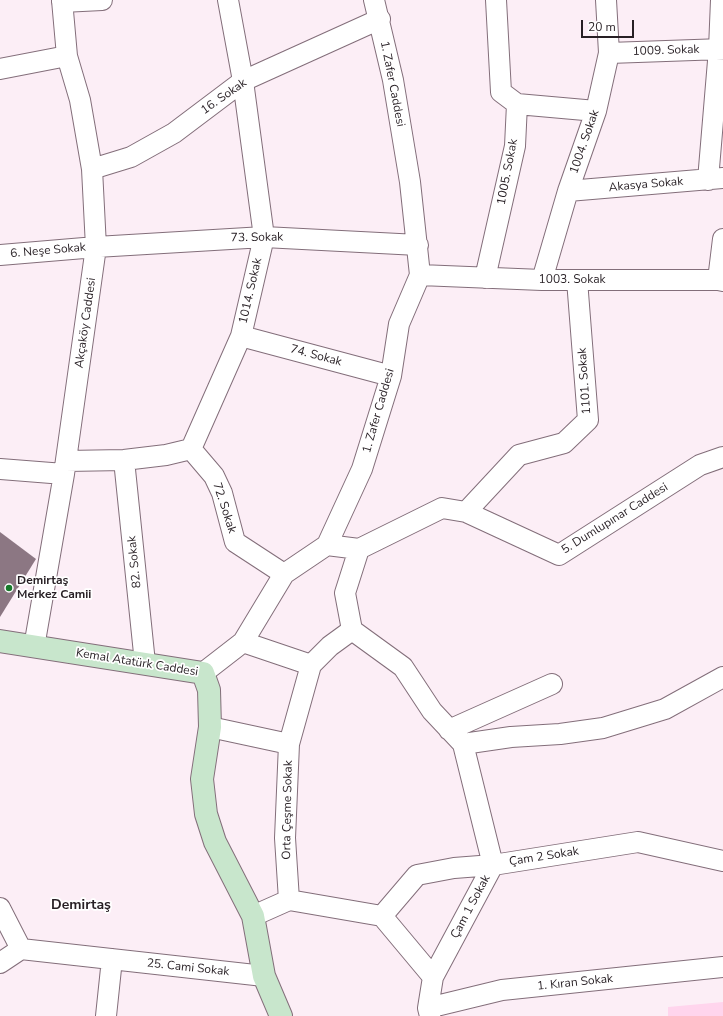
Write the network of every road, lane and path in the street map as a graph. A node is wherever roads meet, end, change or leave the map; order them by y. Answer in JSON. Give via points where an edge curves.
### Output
{"nodes":[{"id":1,"x":102,"y":0,"type":"edge"},
{"id":2,"x":228,"y":0,"type":"edge"},
{"id":3,"x":374,"y":0,"type":"edge"},
{"id":4,"x":496,"y":0,"type":"edge"},
{"id":5,"x":606,"y":0,"type":"edge"},
{"id":6,"x":721,"y":0,"type":"edge"},
{"id":7,"x":62,"y":1,"type":"edge"},
{"id":8,"x":380,"y":19,"type":"junction"},
{"id":9,"x":721,"y":49,"type":"edge"},
{"id":10,"x":608,"y":53,"type":"junction"},
{"id":11,"x":67,"y":56,"type":"junction"},
{"id":12,"x":0,"y":69,"type":"edge"},
{"id":13,"x":243,"y":81,"type":"junction"},
{"id":14,"x":517,"y":104,"type":"junction"},
{"id":15,"x":596,"y":111,"type":"junction"},
{"id":16,"x":92,"y":169,"type":"junction"},
{"id":17,"x":715,"y":179,"type":"edge"},
{"id":18,"x":568,"y":191,"type":"junction"},
{"id":19,"x":264,"y":237,"type":"junction"},
{"id":20,"x":723,"y":240,"type":"edge"},
{"id":21,"x":418,"y":245,"type":"junction"},
{"id":22,"x":96,"y":247,"type":"junction"},
{"id":23,"x":0,"y":255,"type":"edge"},
{"id":24,"x":420,"y":275,"type":"junction"},
{"id":25,"x":485,"y":278,"type":"junction"},
{"id":26,"x":542,"y":280,"type":"junction"},
{"id":27,"x":577,"y":280,"type":"junction"},
{"id":28,"x":720,"y":281,"type":"edge"},
{"id":29,"x":241,"y":336,"type":"junction"},
{"id":30,"x":391,"y":376,"type":"junction"},
{"id":31,"x":191,"y":449,"type":"junction"},
{"id":32,"x":723,"y":457,"type":"edge"},
{"id":33,"x":124,"y":460,"type":"junction"},
{"id":34,"x":65,"y":467,"type":"junction"},
{"id":35,"x":0,"y":469,"type":"edge"},
{"id":36,"x":466,"y":512,"type":"junction"},
{"id":37,"x":327,"y":546,"type":"junction"},
{"id":38,"x":359,"y":549,"type":"junction"},
{"id":39,"x":284,"y":574,"type":"junction"},
{"id":40,"x":352,"y":630,"type":"junction"},
{"id":41,"x":0,"y":641,"type":"edge"},
{"id":42,"x":243,"y":642,"type":"junction"},
{"id":43,"x":34,"y":647,"type":"junction"},
{"id":44,"x":145,"y":663,"type":"junction"},
{"id":45,"x":311,"y":665,"type":"junction"},
{"id":46,"x":203,"y":673,"type":"junction"},
{"id":47,"x":723,"y":677,"type":"edge"},
{"id":48,"x":552,"y":684,"type":"dead end"},
{"id":49,"x":210,"y":727,"type":"junction"},
{"id":50,"x":456,"y":737,"type":"junction"},
{"id":51,"x":289,"y":744,"type":"junction"},
{"id":52,"x":723,"y":861,"type":"edge"},
{"id":53,"x":493,"y":864,"type":"junction"},
{"id":54,"x":289,"y":900,"type":"junction"},
{"id":55,"x":0,"y":908,"type":"edge"},
{"id":56,"x":253,"y":916,"type":"junction"},
{"id":57,"x":382,"y":916,"type":"junction"},
{"id":58,"x":22,"y":949,"type":"junction"},
{"id":59,"x":112,"y":959,"type":"junction"},
{"id":60,"x":0,"y":963,"type":"edge"},
{"id":61,"x":723,"y":967,"type":"edge"},
{"id":62,"x":264,"y":976,"type":"junction"},
{"id":63,"x":434,"y":977,"type":"junction"},
{"id":64,"x":429,"y":1012,"type":"edge"},
{"id":65,"x":106,"y":1016,"type":"edge"},
{"id":66,"x":281,"y":1016,"type":"edge"}],
"edges":[{"from":1,"to":7,"type":"street"},
{"from":2,"to":13,"type":"street","name":"1014. Sokak"},
{"from":3,"to":8,"type":"street","name":"1. Zafer Caddesi"},
{"from":4,"to":14,"type":"street","via":[[501,92]]},
{"from":5,"to":10,"type":"street","name":"1004. Sokak"},
{"from":6,"to":9,"type":"street"},
{"from":7,"to":11,"type":"street","name":"Akçaköy Caddesi"},
{"from":8,"to":13,"type":"street","name":"16. Sokak"},
{"from":8,"to":21,"type":"street","name":"1. Zafer Caddesi","via":[[393,80]]},
{"from":9,"to":10,"type":"street","name":"1009. Sokak"},
{"from":9,"to":17,"type":"street"},
{"from":10,"to":15,"type":"street","name":"1004. Sokak"},
{"from":11,"to":12,"type":"street"},
{"from":11,"to":16,"type":"street","name":"Akçaköy Caddesi","via":[[80,100]]},
{"from":13,"to":16,"type":"street","name":"16. Sokak","via":[[174,133],[131,157]]},
{"from":13,"to":19,"type":"street","name":"1014. Sokak"},
{"from":14,"to":15,"type":"street"},
{"from":14,"to":25,"type":"street","name":"1005. Sokak","via":[[515,146]]},
{"from":15,"to":18,"type":"street","name":"1004. Sokak"},
{"from":16,"to":22,"type":"street","name":"Akçaköy Caddesi"},
{"from":17,"to":18,"type":"street","name":"Akasya Sokak"},
{"from":18,"to":26,"type":"street","name":"1004. Sokak"},
{"from":19,"to":21,"type":"street","name":"73. Sokak"},
{"from":19,"to":22,"type":"street","name":"73. Sokak"},
{"from":19,"to":29,"type":"street","name":"1014. Sokak"},
{"from":20,"to":28,"type":"street"},
{"from":21,"to":24,"type":"street","name":"1. Zafer Caddesi"},
{"from":22,"to":23,"type":"street","name":"6. Neşe Sokak"},
{"from":22,"to":34,"type":"street","name":"Akçaköy Caddesi"},
{"from":24,"to":25,"type":"street","name":"1003. Sokak"},
{"from":24,"to":30,"type":"street","name":"1. Zafer Caddesi","via":[[399,324]]},
{"from":25,"to":26,"type":"street","name":"1003. Sokak"},
{"from":26,"to":27,"type":"street","name":"1003. Sokak"},
{"from":27,"to":28,"type":"street","name":"1003. Sokak"},
{"from":27,"to":36,"type":"street","name":"1101. Sokak","via":[[588,420],[564,443],[518,455]]},
{"from":29,"to":30,"type":"street","name":"74. Sokak"},
{"from":29,"to":31,"type":"street","name":"1014. Sokak"},
{"from":30,"to":37,"type":"street","name":"1. Zafer Caddesi","via":[[362,469]]},
{"from":31,"to":33,"type":"street"},
{"from":31,"to":39,"type":"street","name":"72. Sokak","via":[[214,476],[222,493],[235,542]]},
{"from":32,"to":36,"type":"street","name":"5. Dumlupınar Caddesi","via":[[700,465],[559,555]]},
{"from":33,"to":34,"type":"street"},
{"from":33,"to":44,"type":"street","name":"82. Sokak"},
{"from":34,"to":35,"type":"street"},
{"from":34,"to":43,"type":"street","name":"Akçaköy Caddesi"},
{"from":36,"to":38,"type":"street","name":"5. Dumlupınar Caddesi","via":[[442,508]]},
{"from":37,"to":38,"type":"street"},
{"from":37,"to":39,"type":"street"},
{"from":38,"to":40,"type":"street","via":[[345,593]]},
{"from":39,"to":42,"type":"street"},
{"from":40,"to":45,"type":"street","name":"Orta Çeşme Sokak","via":[[330,646]]},
{"from":40,"to":50,"type":"street","name":"Çam 1 Sokak","via":[[403,667],[432,711]]},
{"from":41,"to":43,"type":"main road","name":"Kemal Atatürk Caddesi"},
{"from":42,"to":45,"type":"street"},
{"from":42,"to":46,"type":"street"},
{"from":43,"to":44,"type":"main road","name":"Kemal Atatürk Caddesi"},
{"from":44,"to":46,"type":"main road","name":"Kemal Atatürk Caddesi"},
{"from":45,"to":51,"type":"street","name":"Orta Çeşme Sokak"},
{"from":46,"to":49,"type":"main road","name":"Kemal Atatürk Caddesi","via":[[209,690]]},
{"from":47,"to":50,"type":"street","via":[[664,708],[603,728],[560,734]]},
{"from":48,"to":50,"type":"street"},
{"from":49,"to":51,"type":"street","name":"Orta Çeşme Sokak"},
{"from":49,"to":56,"type":"main road","name":"Kemal Atatürk Caddesi","via":[[202,779],[206,814],[215,842]]},
{"from":50,"to":53,"type":"street","name":"Çam 1 Sokak"},
{"from":51,"to":54,"type":"street","name":"Orta Çeşme Sokak","via":[[284,838]]},
{"from":52,"to":53,"type":"street","name":"Çam 2 Sokak","via":[[638,842]]},
{"from":53,"to":57,"type":"street","name":"Çam 2 Sokak","via":[[417,874]]},
{"from":53,"to":63,"type":"street","name":"Çam 1 Sokak"},
{"from":54,"to":56,"type":"street"},
{"from":54,"to":57,"type":"street"},
{"from":55,"to":58,"type":"street"},
{"from":56,"to":62,"type":"main road","name":"Kemal Atatürk Caddesi"},
{"from":57,"to":63,"type":"street"},
{"from":58,"to":59,"type":"street","name":"25. Cami Sokak"},
{"from":58,"to":60,"type":"street"},
{"from":59,"to":62,"type":"street","name":"25. Cami Sokak"},
{"from":59,"to":65,"type":"street"},
{"from":61,"to":64,"type":"street","name":"1. Kıran Sokak","via":[[502,990]]},
{"from":62,"to":66,"type":"main road","name":"Kemal Atatürk Caddesi"},
{"from":63,"to":64,"type":"street","name":"Çam 1 Sokak"}]}
